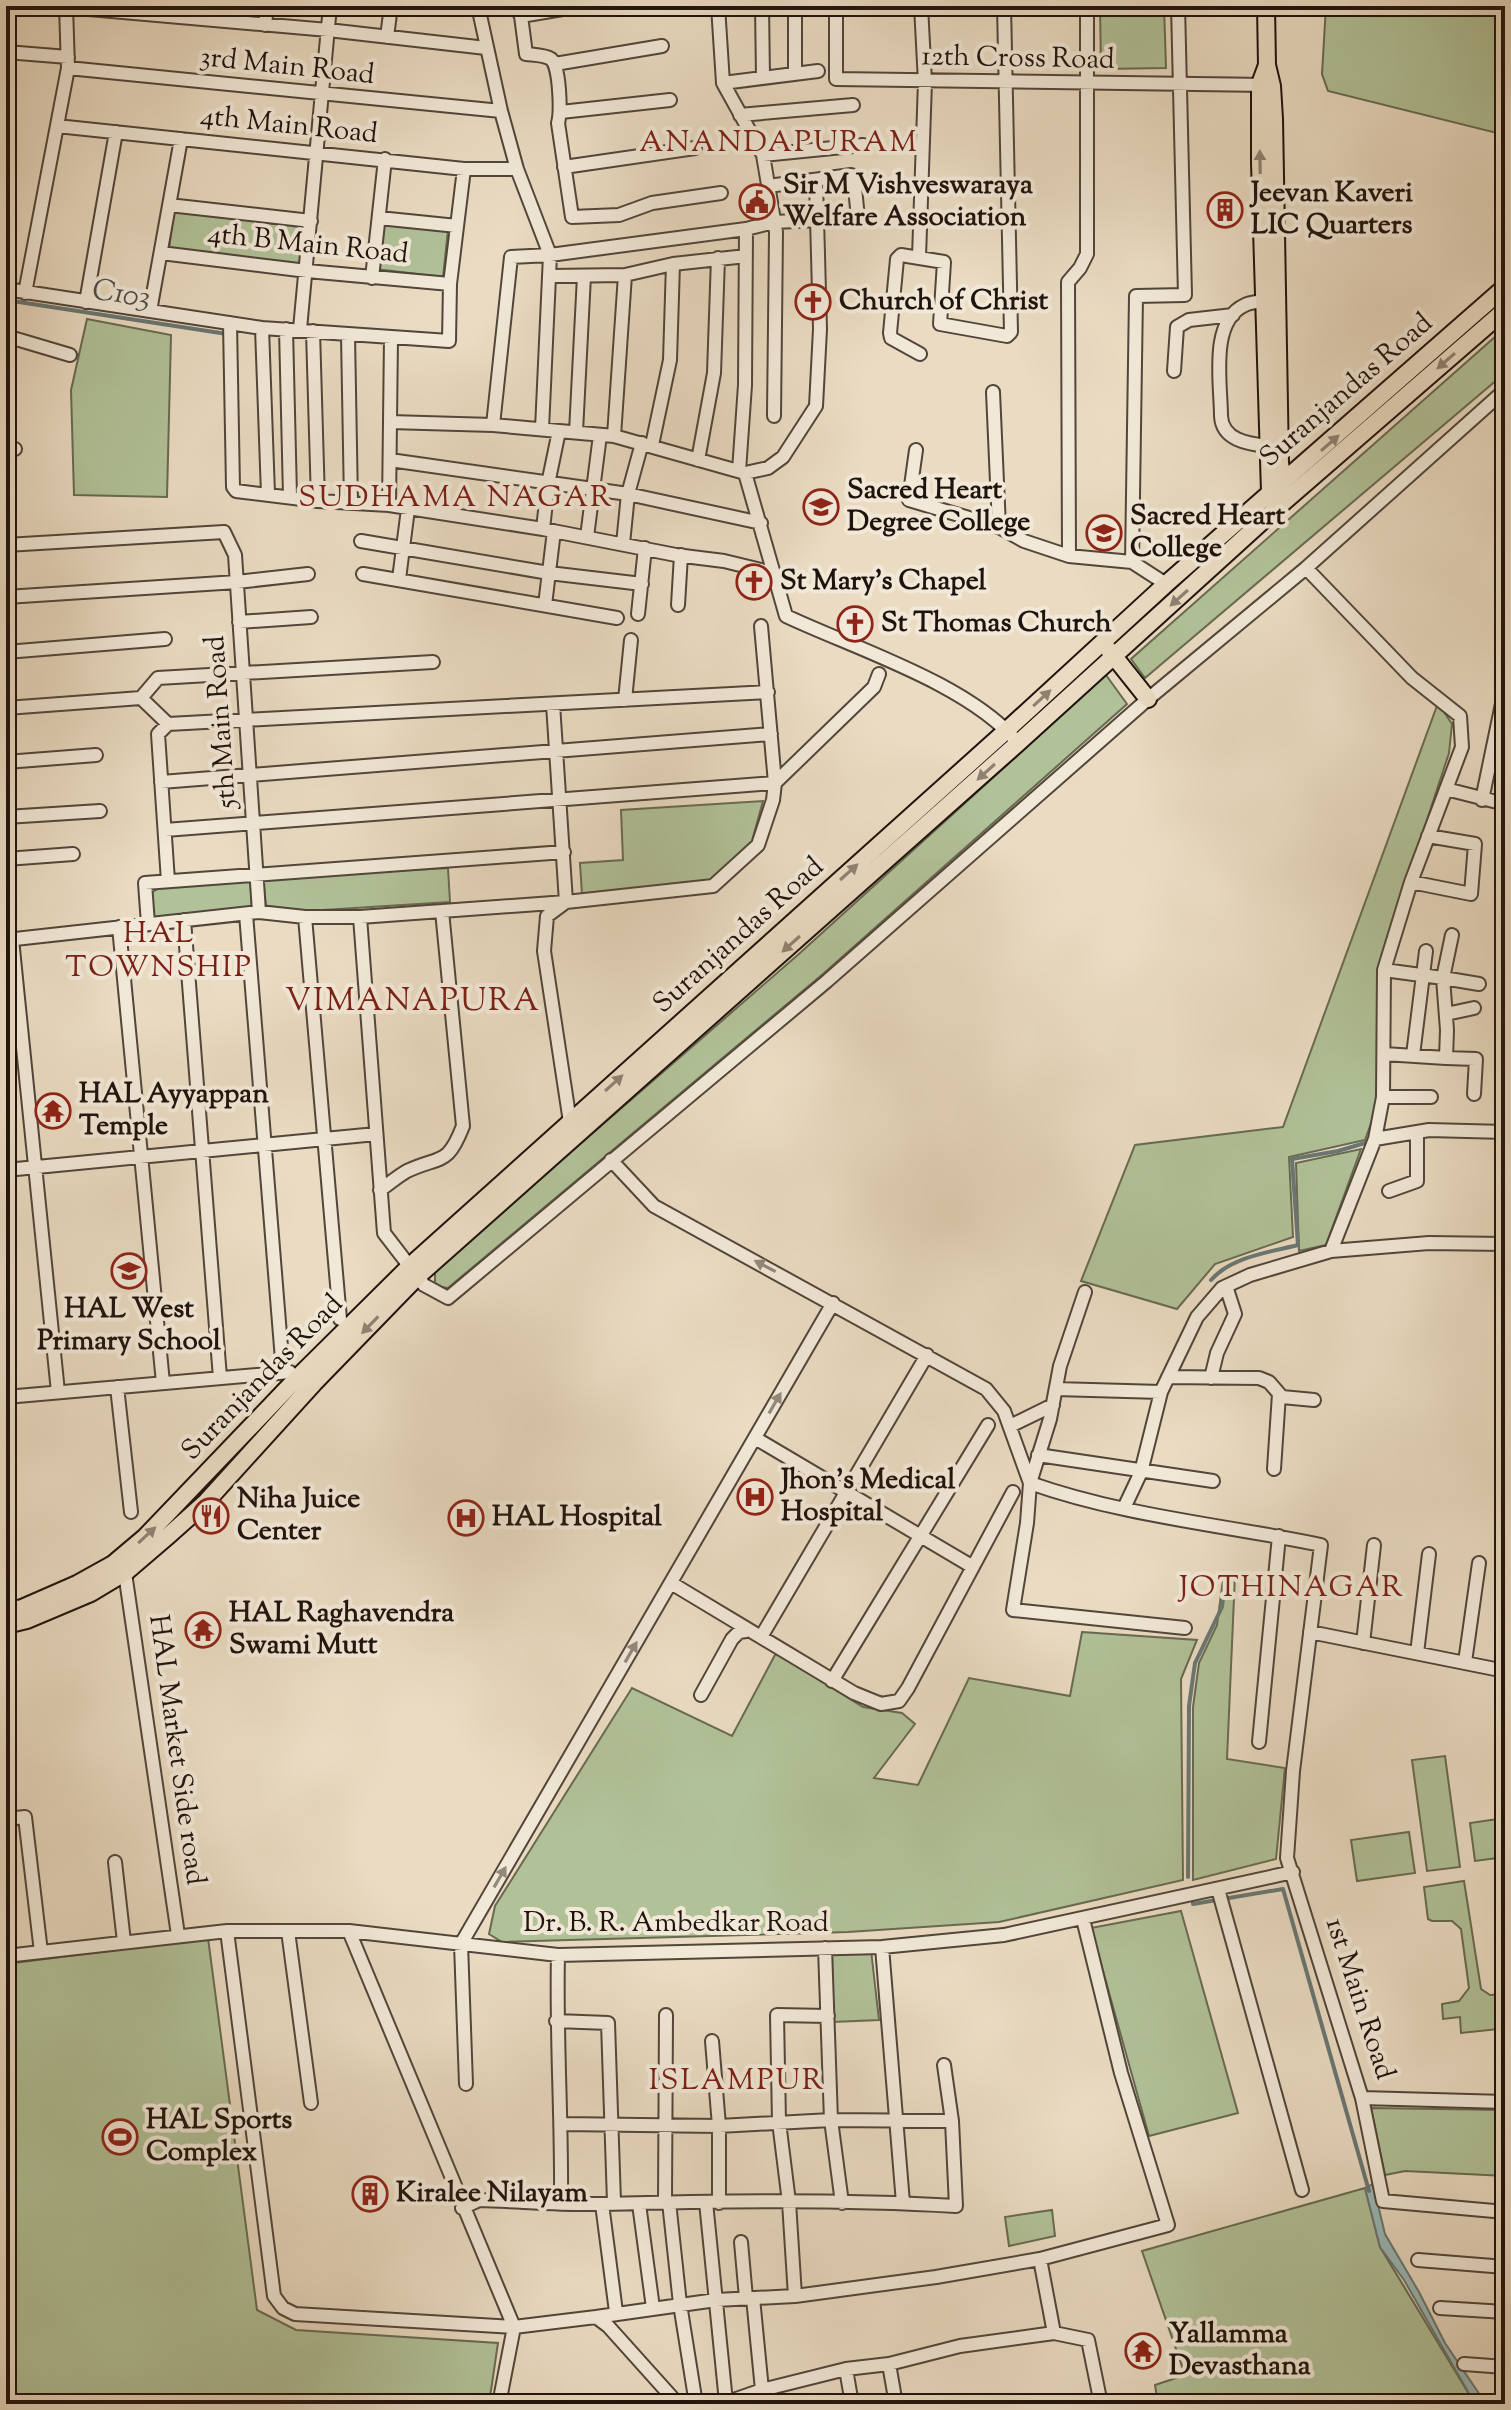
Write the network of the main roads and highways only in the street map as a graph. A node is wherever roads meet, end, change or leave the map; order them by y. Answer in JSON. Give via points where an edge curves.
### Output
{"nodes":[{"id":1,"x":1266,"y":6,"type":"edge"},
{"id":2,"x":1266,"y":85,"type":"junction"},
{"id":3,"x":1505,"y":287,"type":"edge"},
{"id":4,"x":1505,"y":310,"type":"edge"},
{"id":5,"x":1279,"y":495,"type":"junction"},
{"id":6,"x":1104,"y":642,"type":"junction"},
{"id":7,"x":1114,"y":656,"type":"junction"},
{"id":8,"x":1148,"y":699,"type":"road end"},
{"id":9,"x":1012,"y":737,"type":"junction"},
{"id":10,"x":414,"y":1271,"type":"junction"},
{"id":11,"x":124,"y":1565,"type":"junction"},
{"id":12,"x":6,"y":1611,"type":"edge"},
{"id":13,"x":6,"y":1625,"type":"edge"}],
"edges":[{"from":1,"to":2,"type":"main road"},
{"from":2,"to":5,"type":"main road"},
{"from":5,"to":2,"type":"main road","one_way":true,"via":[[1268,446]]},
{"from":5,"to":3,"type":"main road","name":"Suranjandas Road","one_way":true},
{"from":4,"to":5,"type":"main road","name":"Suranjandas Road","one_way":true},
{"from":5,"to":6,"type":"main road","name":"Suranjandas Road","via":[[1166,584]]},
{"from":5,"to":7,"type":"main road","name":"Suranjandas Road","one_way":true},
{"from":6,"to":7,"type":"main road"},
{"from":9,"to":6,"type":"main road","name":"Suranjandas Road","one_way":true},
{"from":7,"to":8,"type":"main road"},
{"from":7,"to":9,"type":"main road","name":"Suranjandas Road"},
{"from":9,"to":10,"type":"main road","name":"Suranjandas Road","one_way":true},
{"from":10,"to":9,"type":"main road","name":"Suranjandas Road","one_way":true,"via":[[570,1122]]},
{"from":10,"to":11,"type":"main road","name":"Suranjandas Road","via":[[309,1377],[206,1502]]},
{"from":11,"to":12,"type":"main road","name":"Suranjandas Road"},
{"from":11,"to":13,"type":"main road","name":"Suranjandas Road","via":[[91,1593]]}]}
